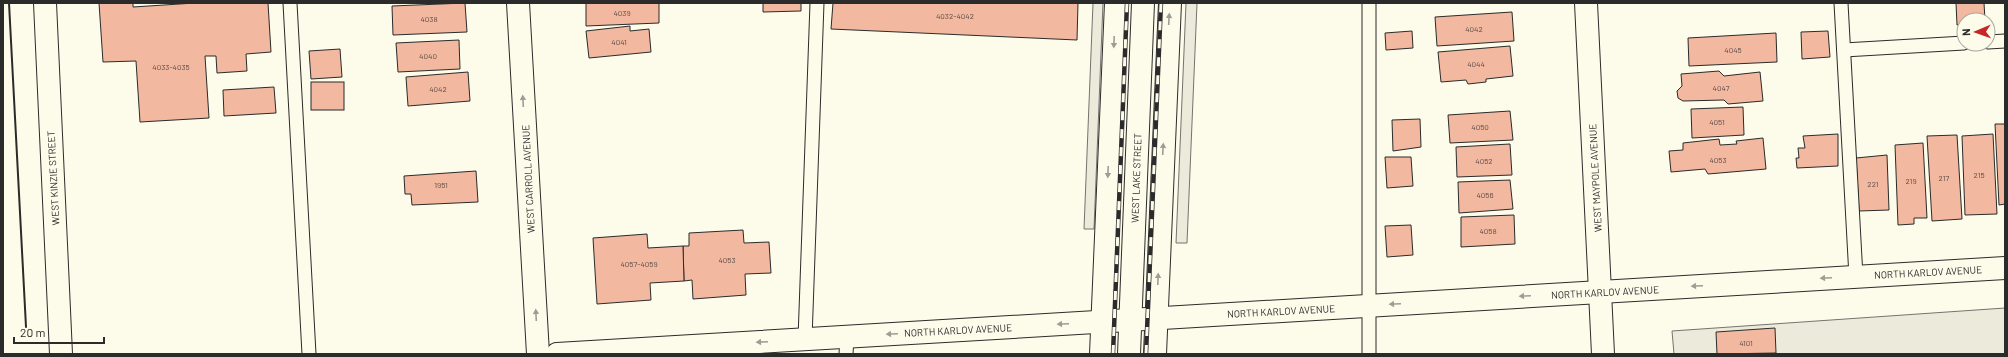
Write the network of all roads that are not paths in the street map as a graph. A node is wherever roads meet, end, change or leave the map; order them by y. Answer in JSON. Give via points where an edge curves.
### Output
{"nodes":[{"id":1,"x":45,"y":3,"type":"edge"},
{"id":2,"x":290,"y":3,"type":"edge"},
{"id":3,"x":518,"y":3,"type":"edge"},
{"id":4,"x":817,"y":3,"type":"edge"},
{"id":5,"x":1116,"y":3,"type":"edge"},
{"id":6,"x":1144,"y":3,"type":"edge"},
{"id":7,"x":1170,"y":3,"type":"edge"},
{"id":8,"x":1368,"y":3,"type":"edge"},
{"id":9,"x":1586,"y":3,"type":"edge"},
{"id":10,"x":1841,"y":3,"type":"edge"},
{"id":11,"x":1956,"y":43,"type":"edge"},
{"id":12,"x":1844,"y":50,"type":"junction"},
{"id":13,"x":2005,"y":268,"type":"edge"},
{"id":14,"x":1856,"y":276,"type":"junction"},
{"id":15,"x":1600,"y":292,"type":"junction"},
{"id":16,"x":1370,"y":305,"type":"junction"},
{"id":17,"x":1156,"y":318,"type":"junction"},
{"id":18,"x":1130,"y":320,"type":"junction"},
{"id":19,"x":1102,"y":321,"type":"junction"},
{"id":20,"x":805,"y":339,"type":"junction"},
{"id":21,"x":846,"y":345,"type":"edge"},
{"id":22,"x":61,"y":354,"type":"edge"},
{"id":23,"x":310,"y":354,"type":"edge"},
{"id":24,"x":538,"y":354,"type":"edge"},
{"id":25,"x":557,"y":354,"type":"edge"},
{"id":26,"x":1102,"y":354,"type":"edge"},
{"id":27,"x":1129,"y":354,"type":"edge"},
{"id":28,"x":1156,"y":354,"type":"edge"},
{"id":29,"x":1370,"y":354,"type":"edge"},
{"id":30,"x":1603,"y":354,"type":"edge"}],
"edges":[{"from":1,"to":22,"type":"street","name":"WEST KINZIE STREET"},
{"from":2,"to":23,"type":"lane"},
{"from":24,"to":3,"type":"street","name":"WEST CARROLL AVENUE","one_way":true},
{"from":4,"to":20,"type":"lane"},
{"from":5,"to":19,"type":"street","one_way":true},
{"from":6,"to":18,"type":"street","name":"WEST LAKE STREET"},
{"from":17,"to":7,"type":"street","one_way":true},
{"from":8,"to":16,"type":"lane"},
{"from":9,"to":15,"type":"street","name":"WEST MAYPOLE AVENUE"},
{"from":10,"to":12,"type":"lane"},
{"from":11,"to":12,"type":"lane"},
{"from":12,"to":14,"type":"lane"},
{"from":13,"to":14,"type":"street","name":"NORTH KARLOV AVENUE"},
{"from":14,"to":15,"type":"street","name":"NORTH KARLOV AVENUE","one_way":true},
{"from":15,"to":16,"type":"street","name":"NORTH KARLOV AVENUE","one_way":true},
{"from":15,"to":30,"type":"street","name":"WEST MAYPOLE AVENUE"},
{"from":16,"to":17,"type":"street","name":"NORTH KARLOV AVENUE"},
{"from":16,"to":29,"type":"lane"},
{"from":17,"to":18,"type":"street","name":"NORTH KARLOV AVENUE"},
{"from":17,"to":28,"type":"street"},
{"from":18,"to":19,"type":"street","name":"NORTH KARLOV AVENUE"},
{"from":18,"to":27,"type":"street","name":"WEST LAKE STREET"},
{"from":19,"to":21,"type":"street","name":"NORTH KARLOV AVENUE","one_way":true},
{"from":19,"to":26,"type":"street"},
{"from":20,"to":21,"type":"street","name":"NORTH KARLOV AVENUE"},
{"from":20,"to":25,"type":"street","name":"NORTH KARLOV AVENUE","one_way":true}]}
